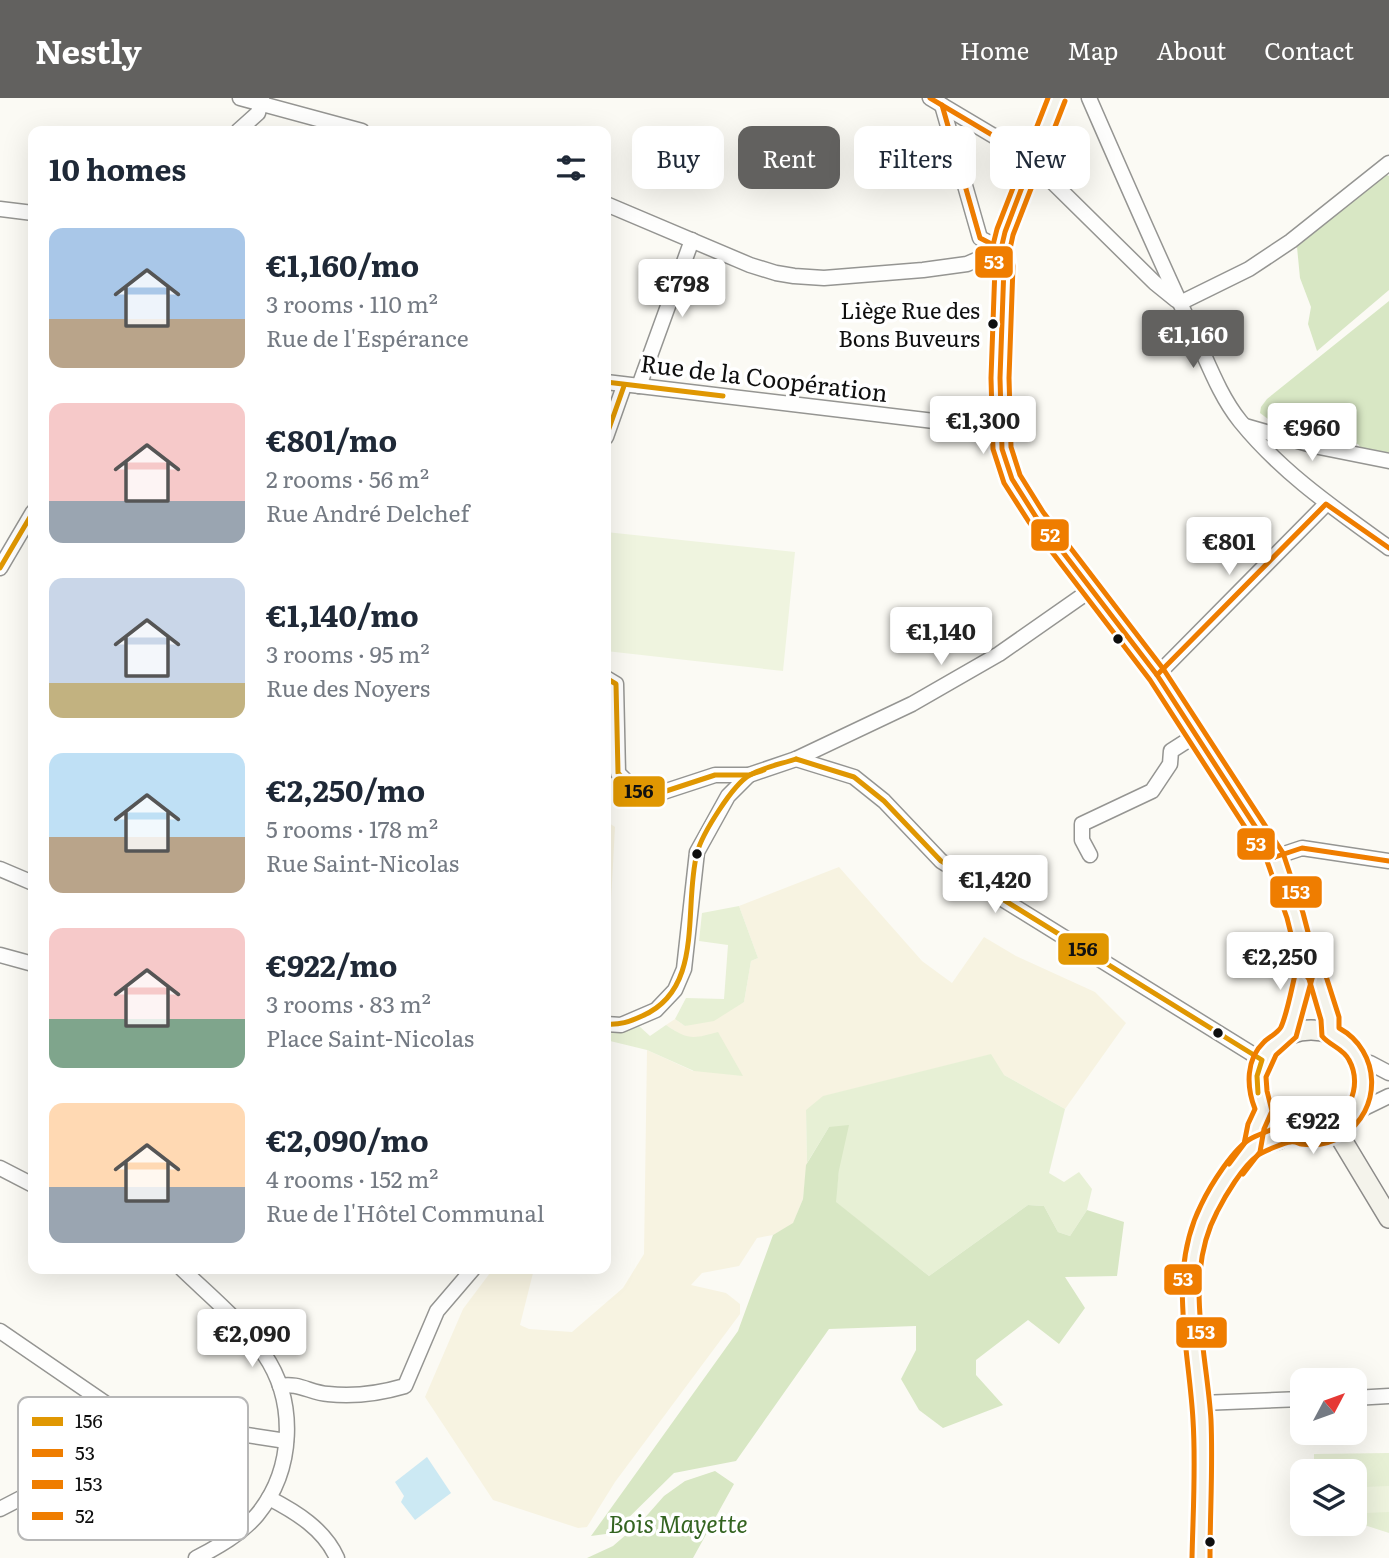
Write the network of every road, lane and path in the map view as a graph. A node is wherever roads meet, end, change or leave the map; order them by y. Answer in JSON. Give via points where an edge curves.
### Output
{"nodes":[{"id":1,"x":240,"y":98,"type":"edge"},
{"id":2,"x":1057,"y":98,"type":"edge"},
{"id":3,"x":1088,"y":98,"type":"edge"},
{"id":4,"x":261,"y":101,"type":"edge"},
{"id":5,"x":936,"y":102,"type":"edge"},
{"id":6,"x":244,"y":126,"type":"edge"},
{"id":7,"x":345,"y":126,"type":"edge"},
{"id":8,"x":1046,"y":126,"type":"edge"},
{"id":9,"x":990,"y":134,"type":"edge"},
{"id":10,"x":1389,"y":163,"type":"edge"},
{"id":11,"x":1021,"y":189,"type":"edge"},
{"id":12,"x":1060,"y":189,"type":"edge"},
{"id":13,"x":611,"y":207,"type":"edge"},
{"id":14,"x":0,"y":209,"type":"edge"},
{"id":15,"x":28,"y":212,"type":"edge"},
{"id":16,"x":692,"y":240,"type":"junction"},
{"id":17,"x":1001,"y":249,"type":"junction"},
{"id":18,"x":1180,"y":303,"type":"junction"},
{"id":19,"x":611,"y":383,"type":"edge"},
{"id":20,"x":624,"y":386,"type":"junction"},
{"id":21,"x":639,"y":386,"type":"junction"},
{"id":22,"x":611,"y":424,"type":"edge"},
{"id":23,"x":1244,"y":425,"type":"junction"},
{"id":24,"x":1000,"y":433,"type":"junction"},
{"id":25,"x":1389,"y":461,"type":"edge"},
{"id":26,"x":1326,"y":504,"type":"junction"},
{"id":27,"x":28,"y":520,"type":"edge"},
{"id":28,"x":1389,"y":548,"type":"edge"},
{"id":29,"x":0,"y":568,"type":"edge"},
{"id":30,"x":1089,"y":585,"type":"junction"},
{"id":31,"x":1157,"y":675,"type":"junction"},
{"id":32,"x":611,"y":681,"type":"edge"},
{"id":33,"x":1196,"y":735,"type":"junction"},
{"id":34,"x":796,"y":759,"type":"junction"},
{"id":35,"x":749,"y":775,"type":"junction"},
{"id":36,"x":1090,"y":855,"type":"dead end"},
{"id":37,"x":1275,"y":857,"type":"junction"},
{"id":38,"x":1389,"y":861,"type":"edge"},
{"id":39,"x":0,"y":869,"type":"edge"},
{"id":40,"x":28,"y":881,"type":"edge"},
{"id":41,"x":0,"y":955,"type":"edge"},
{"id":42,"x":28,"y":963,"type":"edge"},
{"id":43,"x":1307,"y":963,"type":"junction"},
{"id":44,"x":611,"y":1024,"type":"edge"},
{"id":45,"x":1330,"y":1033,"type":"junction"},
{"id":46,"x":1289,"y":1034,"type":"junction"},
{"id":47,"x":1262,"y":1060,"type":"junction"},
{"id":48,"x":1361,"y":1063,"type":"junction"},
{"id":49,"x":1389,"y":1073,"type":"edge"},
{"id":50,"x":1389,"y":1096,"type":"edge"},
{"id":51,"x":1264,"y":1109,"type":"junction"},
{"id":52,"x":1356,"y":1112,"type":"junction"},
{"id":53,"x":1336,"y":1130,"type":"junction"},
{"id":54,"x":1289,"y":1132,"type":"junction"},
{"id":55,"x":1252,"y":1148,"type":"junction"},
{"id":56,"x":0,"y":1168,"type":"edge"},
{"id":57,"x":28,"y":1182,"type":"edge"},
{"id":58,"x":1389,"y":1217,"type":"edge"},
{"id":59,"x":187,"y":1274,"type":"edge"},
{"id":60,"x":469,"y":1274,"type":"edge"},
{"id":61,"x":0,"y":1331,"type":"edge"},
{"id":62,"x":280,"y":1386,"type":"junction"},
{"id":63,"x":1389,"y":1396,"type":"edge"},
{"id":64,"x":96,"y":1397,"type":"edge"},
{"id":65,"x":1367,"y":1397,"type":"edge"},
{"id":66,"x":1290,"y":1399,"type":"edge"},
{"id":67,"x":1200,"y":1403,"type":"junction"},
{"id":68,"x":248,"y":1435,"type":"edge"},
{"id":69,"x":286,"y":1441,"type":"junction"},
{"id":70,"x":269,"y":1497,"type":"junction"},
{"id":71,"x":18,"y":1500,"type":"edge"},
{"id":72,"x":0,"y":1509,"type":"edge"},
{"id":73,"x":248,"y":1523,"type":"edge"},
{"id":74,"x":229,"y":1540,"type":"edge"},
{"id":75,"x":196,"y":1558,"type":"edge"},
{"id":76,"x":337,"y":1558,"type":"edge"},
{"id":77,"x":1201,"y":1558,"type":"edge"}],
"edges":[{"from":1,"to":4,"type":"street"},
{"from":2,"to":8,"type":"street"},
{"from":3,"to":18,"type":"street"},
{"from":4,"to":6,"type":"street","via":[[258,113]]},
{"from":4,"to":7,"type":"street"},
{"from":5,"to":9,"type":"street"},
{"from":5,"to":17,"type":"street","via":[[980,237]]},
{"from":10,"to":18,"type":"street","via":[[1290,242]]},
{"from":11,"to":17,"type":"street"},
{"from":12,"to":18,"type":"street"},
{"from":13,"to":16,"type":"street"},
{"from":14,"to":15,"type":"street"},
{"from":16,"to":17,"type":"street","via":[[776,273],[809,277],[967,264]]},
{"from":16,"to":21,"type":"street"},
{"from":17,"to":24,"type":"street"},
{"from":18,"to":23,"type":"street","via":[[1226,399]]},
{"from":19,"to":20,"type":"street","name":"Rue de la Coopération"},
{"from":20,"to":21,"type":"street","name":"Rue de la Coopération"},
{"from":20,"to":22,"type":"street"},
{"from":21,"to":24,"type":"street","name":"Rue de la Coopération"},
{"from":23,"to":25,"type":"street"},
{"from":23,"to":26,"type":"street","via":[[1271,457]]},
{"from":24,"to":30,"type":"street","via":[[1012,479]]},
{"from":26,"to":28,"type":"street"},
{"from":26,"to":31,"type":"street"},
{"from":27,"to":29,"type":"street"},
{"from":30,"to":31,"type":"street"},
{"from":30,"to":34,"type":"street","via":[[999,654],[912,704]]},
{"from":31,"to":33,"type":"street"},
{"from":32,"to":35,"type":"street","via":[[616,684],[618,773],[636,791],[654,795],[715,775]]},
{"from":33,"to":36,"type":"street","via":[[1171,751],[1170,764],[1152,791],[1082,824],[1082,840]]},
{"from":33,"to":37,"type":"street"},
{"from":34,"to":35,"type":"street"},
{"from":34,"to":47,"type":"street","via":[[854,777],[884,801],[941,861]]},
{"from":35,"to":44,"type":"street","via":[[728,796],[697,852],[684,969],[675,990],[656,1010],[621,1025]]},
{"from":37,"to":38,"type":"street","via":[[1301,848]]},
{"from":37,"to":43,"type":"street"},
{"from":39,"to":40,"type":"street"},
{"from":41,"to":42,"type":"street"},
{"from":43,"to":45,"type":"street","via":[[1317,975]]},
{"from":43,"to":46,"type":"street"},
{"from":45,"to":46,"type":"street","via":[[1309,1029]]},
{"from":45,"to":48,"type":"street","via":[[1349,1044]]},
{"from":46,"to":47,"type":"street"},
{"from":47,"to":51,"type":"street","via":[[1257,1076]]},
{"from":48,"to":49,"type":"street"},
{"from":48,"to":52,"type":"street","via":[[1364,1088]]},
{"from":50,"to":52,"type":"street"},
{"from":51,"to":54,"type":"street"},
{"from":51,"to":55,"type":"street"},
{"from":52,"to":53,"type":"street"},
{"from":53,"to":54,"type":"street","via":[[1312,1136]]},
{"from":53,"to":58,"type":"street"},
{"from":54,"to":55,"type":"street"},
{"from":55,"to":67,"type":"street","via":[[1214,1197],[1192,1259],[1189,1295]]},
{"from":56,"to":57,"type":"street"},
{"from":59,"to":62,"type":"street","via":[[238,1323],[264,1355]]},
{"from":60,"to":62,"type":"street","via":[[437,1311],[405,1386],[350,1396],[294,1384]]},
{"from":61,"to":64,"type":"street"},
{"from":62,"to":69,"type":"street","via":[[286,1406]]},
{"from":63,"to":65,"type":"street"},
{"from":66,"to":67,"type":"street"},
{"from":67,"to":77,"type":"street"},
{"from":68,"to":69,"type":"street"},
{"from":69,"to":70,"type":"street","via":[[282,1470]]},
{"from":70,"to":73,"type":"street"},
{"from":70,"to":76,"type":"street","via":[[312,1524]]},
{"from":71,"to":72,"type":"street"},
{"from":74,"to":75,"type":"street"}]}
